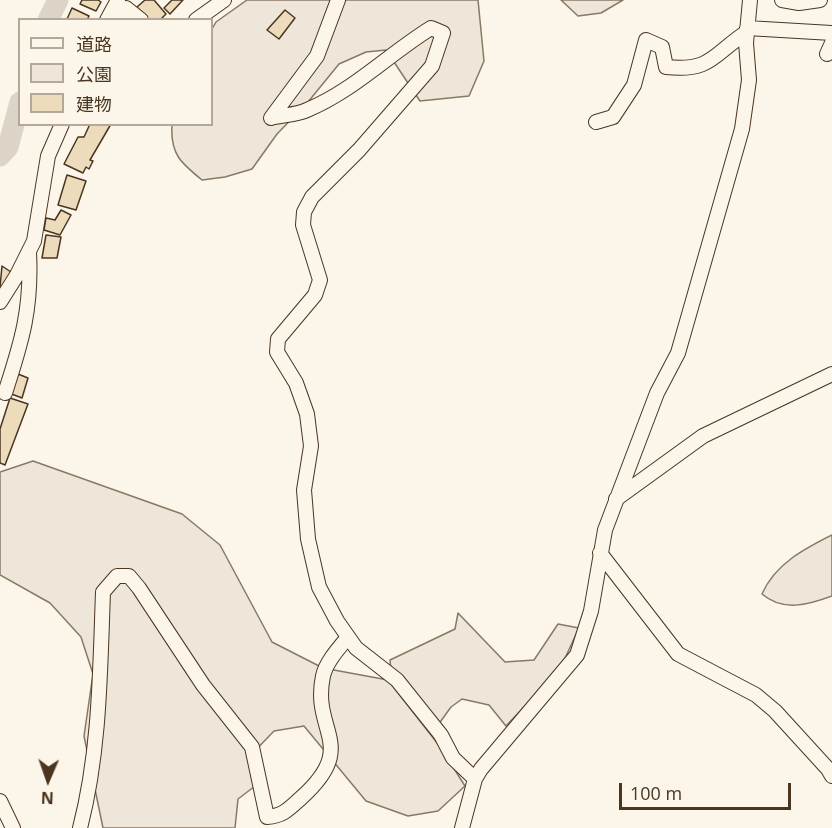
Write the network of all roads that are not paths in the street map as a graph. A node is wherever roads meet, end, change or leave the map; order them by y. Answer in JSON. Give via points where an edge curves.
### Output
{"nodes":[{"id":1,"x":118,"y":0,"type":"edge"},
{"id":2,"x":224,"y":0,"type":"edge"},
{"id":3,"x":338,"y":0,"type":"edge"},
{"id":4,"x":750,"y":0,"type":"edge"},
{"id":5,"x":782,"y":0,"type":"edge"},
{"id":6,"x":820,"y":0,"type":"edge"},
{"id":7,"x":107,"y":18,"type":"edge"},
{"id":8,"x":119,"y":18,"type":"edge"},
{"id":9,"x":138,"y":18,"type":"edge"},
{"id":10,"x":199,"y":18,"type":"edge"},
{"id":11,"x":747,"y":30,"type":"junction"},
{"id":12,"x":832,"y":33,"type":"edge"},
{"id":13,"x":596,"y":122,"type":"dead end"},
{"id":14,"x":61,"y":126,"type":"edge"},
{"id":15,"x":29,"y":250,"type":"junction"},
{"id":16,"x":0,"y":302,"type":"edge"},
{"id":17,"x":832,"y":374,"type":"edge"},
{"id":18,"x":5,"y":393,"type":"dead end"},
{"id":19,"x":616,"y":499,"type":"junction"},
{"id":20,"x":600,"y":554,"type":"junction"},
{"id":21,"x":348,"y":637,"type":"junction"},
{"id":22,"x":832,"y":776,"type":"edge"},
{"id":23,"x":475,"y":779,"type":"junction"},
{"id":24,"x":0,"y":801,"type":"edge"},
{"id":25,"x":13,"y":828,"type":"edge"},
{"id":26,"x":80,"y":828,"type":"edge"},
{"id":27,"x":462,"y":828,"type":"edge"}],
"edges":[{"from":1,"to":7,"type":"street"},
{"from":2,"to":10,"type":"street"},
{"from":3,"to":21,"type":"street","via":[[317,56],[271,118],[305,112],[340,94],[431,28],[443,33],[432,66],[312,197],[304,212],[303,225],[320,279],[315,295],[278,339],[277,352],[296,383],[308,414],[310,446],[304,490],[308,539],[318,586]]},
{"from":4,"to":11,"type":"street"},
{"from":5,"to":6,"type":"street"},
{"from":8,"to":9,"type":"street","via":[[126,8]]},
{"from":11,"to":12,"type":"street"},
{"from":11,"to":13,"type":"street","via":[[717,58],[702,66],[682,68],[666,67],[662,48],[646,40],[634,85],[613,117]]},
{"from":11,"to":19,"type":"street","via":[[749,80],[742,129],[678,353],[657,393]]},
{"from":14,"to":15,"type":"street","via":[[48,156],[39,219]]},
{"from":15,"to":16,"type":"street"},
{"from":15,"to":18,"type":"street","via":[[31,288],[25,333]]},
{"from":17,"to":19,"type":"street","via":[[703,436]]},
{"from":19,"to":20,"type":"street"},
{"from":20,"to":22,"type":"street","via":[[678,654],[756,695]]},
{"from":20,"to":23,"type":"street","via":[[591,610],[577,655]]},
{"from":21,"to":23,"type":"street","via":[[397,680],[441,735],[453,758]]},
{"from":21,"to":26,"type":"street","via":[[323,675],[322,701],[331,762],[317,784],[282,816],[267,817],[252,747],[204,685],[139,588],[129,576],[117,576],[104,592],[98,721],[90,789]]},
{"from":23,"to":27,"type":"street"},
{"from":24,"to":25,"type":"street"}]}
